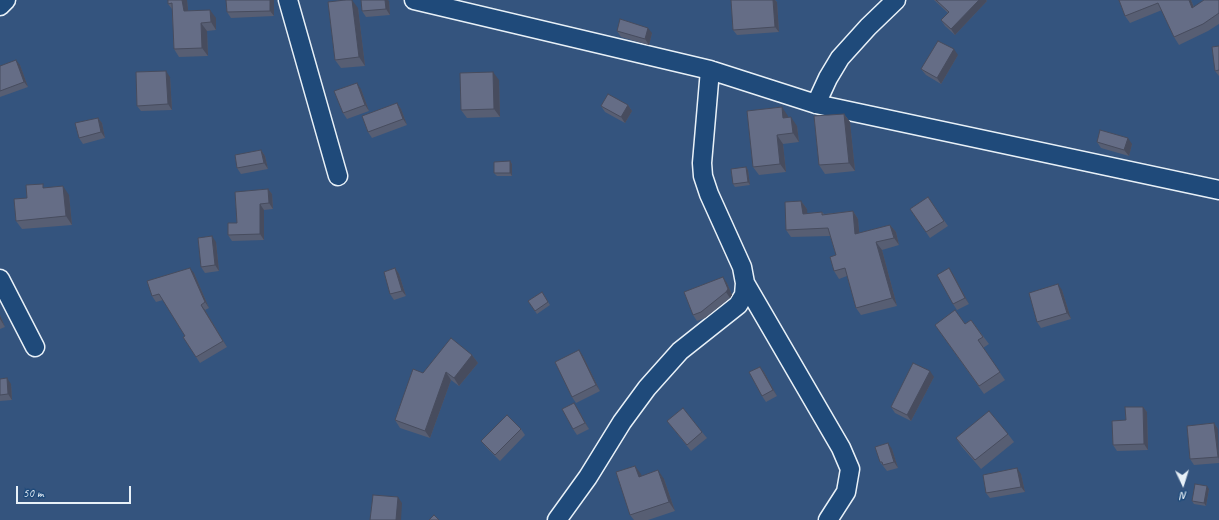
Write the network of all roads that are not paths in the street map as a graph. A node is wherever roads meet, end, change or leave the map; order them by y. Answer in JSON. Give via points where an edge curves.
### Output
{"nodes":[{"id":1,"x":6,"y":0,"type":"edge"},
{"id":2,"x":288,"y":0,"type":"edge"},
{"id":3,"x":414,"y":0,"type":"edge"},
{"id":4,"x":896,"y":0,"type":"edge"},
{"id":5,"x":0,"y":6,"type":"edge"},
{"id":6,"x":710,"y":70,"type":"junction"},
{"id":7,"x":816,"y":104,"type":"junction"},
{"id":8,"x":338,"y":176,"type":"dead end"},
{"id":9,"x":1219,"y":190,"type":"edge"},
{"id":10,"x":0,"y":279,"type":"edge"},
{"id":11,"x":745,"y":283,"type":"junction"},
{"id":12,"x":35,"y":347,"type":"dead end"},
{"id":13,"x":557,"y":520,"type":"edge"},
{"id":14,"x":828,"y":520,"type":"edge"}],
"edges":[{"from":1,"to":5,"type":"street"},
{"from":2,"to":8,"type":"street"},
{"from":3,"to":6,"type":"street"},
{"from":4,"to":7,"type":"street","via":[[840,58]]},
{"from":6,"to":7,"type":"street"},
{"from":6,"to":11,"type":"street","via":[[703,176],[742,267]]},
{"from":7,"to":9,"type":"street"},
{"from":10,"to":12,"type":"street"},
{"from":11,"to":13,"type":"street","via":[[744,295],[738,305],[680,351],[647,388]]},
{"from":11,"to":14,"type":"street","via":[[841,448],[850,470],[846,492]]}]}
